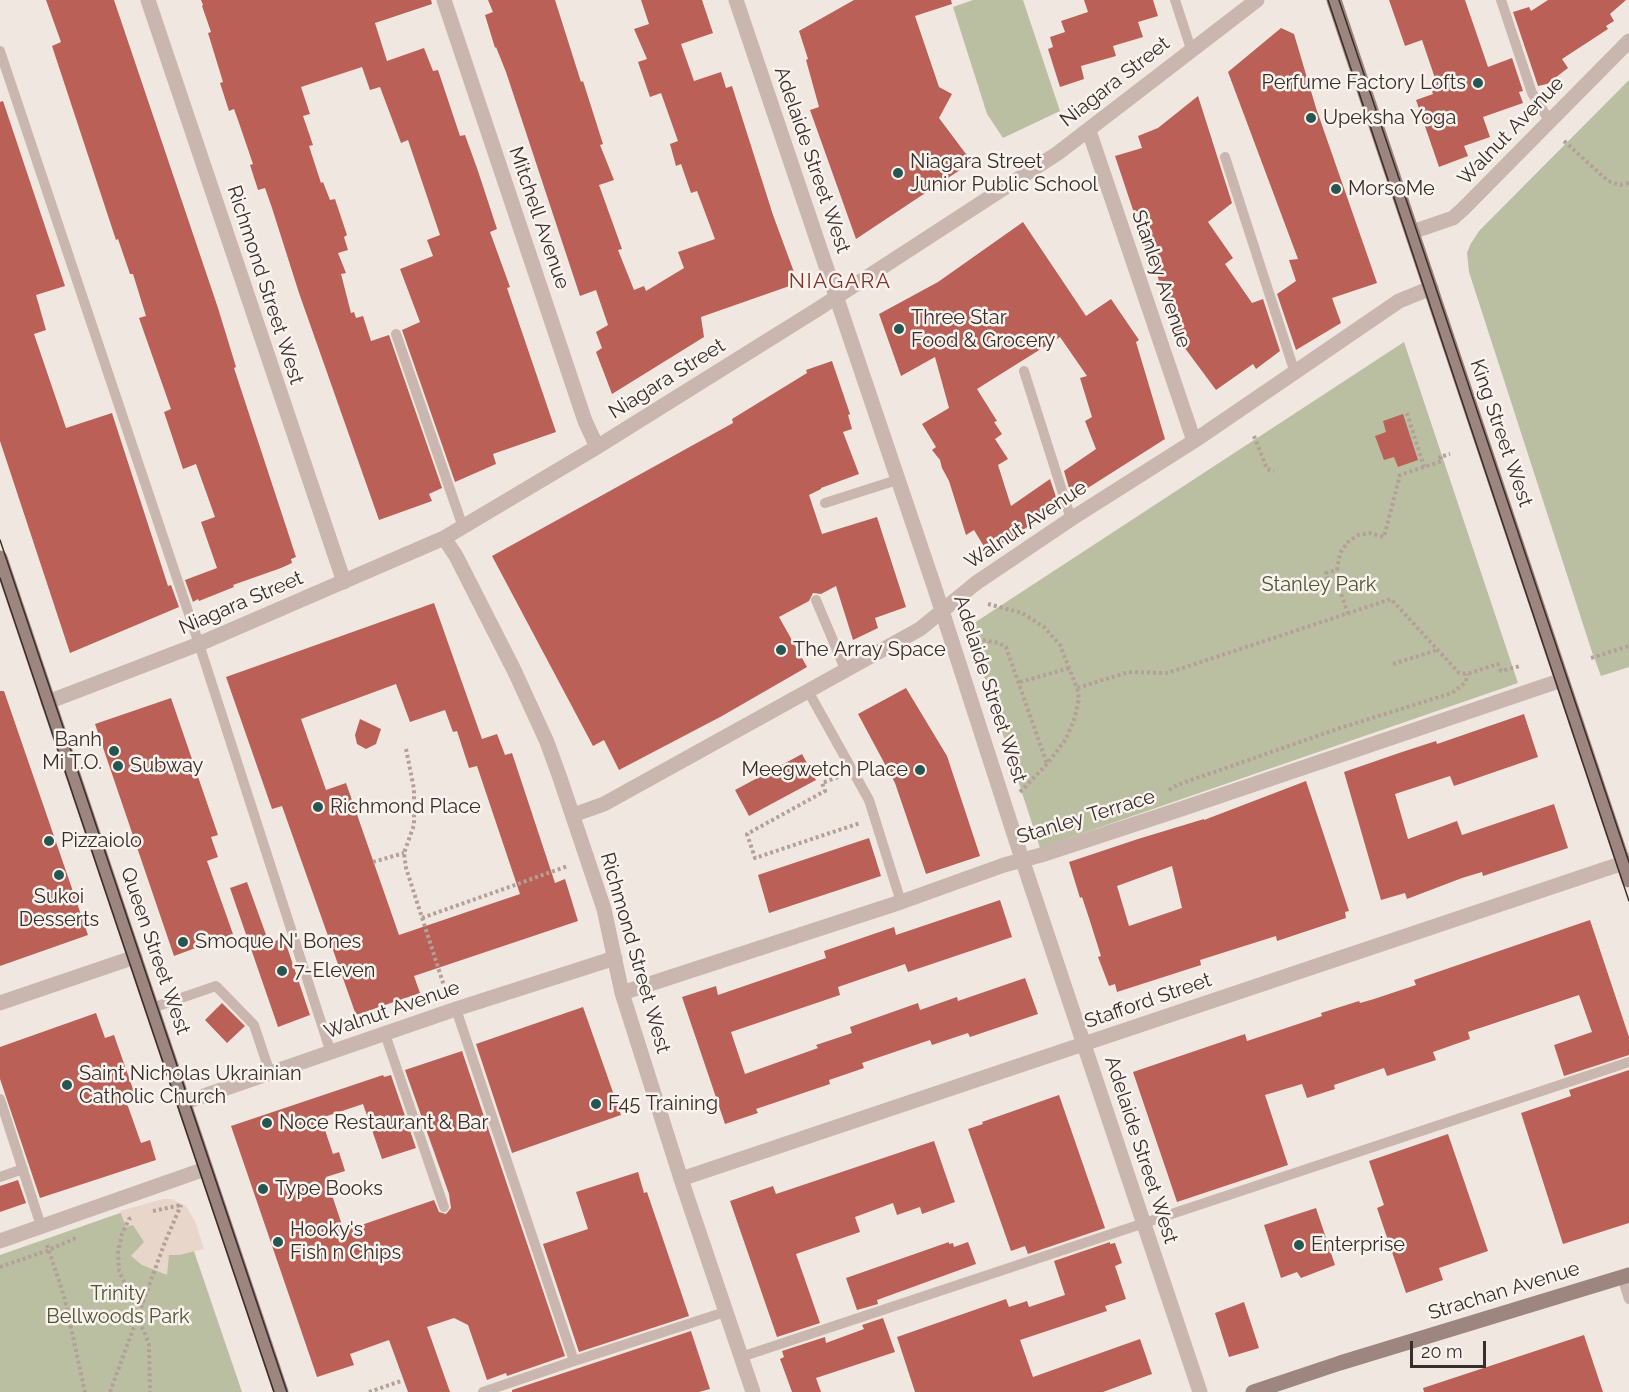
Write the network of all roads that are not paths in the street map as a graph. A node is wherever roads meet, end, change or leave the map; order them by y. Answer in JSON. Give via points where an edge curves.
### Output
{"nodes":[{"id":1,"x":148,"y":0,"type":"edge"},
{"id":2,"x":444,"y":0,"type":"edge"},
{"id":3,"x":736,"y":0,"type":"edge"},
{"id":4,"x":1174,"y":0,"type":"edge"},
{"id":5,"x":1257,"y":0,"type":"edge"},
{"id":6,"x":1334,"y":0,"type":"edge"},
{"id":7,"x":1502,"y":1,"type":"edge"},
{"id":8,"x":1629,"y":41,"type":"edge"},
{"id":9,"x":1191,"y":50,"type":"junction"},
{"id":10,"x":0,"y":51,"type":"edge"},
{"id":11,"x":1550,"y":120,"type":"junction"},
{"id":12,"x":1089,"y":131,"type":"junction"},
{"id":13,"x":1226,"y":157,"type":"dead end"},
{"id":14,"x":1412,"y":232,"type":"junction"},
{"id":15,"x":1431,"y":288,"type":"junction"},
{"id":16,"x":836,"y":298,"type":"junction"},
{"id":17,"x":396,"y":334,"type":"dead end"},
{"id":18,"x":1024,"y":371,"type":"dead end"},
{"id":19,"x":1295,"y":373,"type":"junction"},
{"id":20,"x":1194,"y":441,"type":"junction"},
{"id":21,"x":597,"y":447,"type":"junction"},
{"id":22,"x":897,"y":480,"type":"junction"},
{"id":23,"x":825,"y":503,"type":"dead end"},
{"id":24,"x":1071,"y":519,"type":"junction"},
{"id":25,"x":463,"y":527,"type":"junction"},
{"id":26,"x":444,"y":538,"type":"junction"},
{"id":27,"x":0,"y":558,"type":"edge"},
{"id":28,"x":344,"y":582,"type":"junction"},
{"id":29,"x":5,"y":591,"type":"edge"},
{"id":30,"x":816,"y":600,"type":"dead end"},
{"id":31,"x":942,"y":611,"type":"junction"},
{"id":32,"x":199,"y":644,"type":"junction"},
{"id":33,"x":846,"y":669,"type":"junction"},
{"id":34,"x":1562,"y":680,"type":"junction"},
{"id":35,"x":808,"y":691,"type":"junction"},
{"id":36,"x":48,"y":702,"type":"junction"},
{"id":37,"x":573,"y":815,"type":"junction"},
{"id":38,"x":1022,"y":859,"type":"junction"},
{"id":39,"x":1626,"y":862,"type":"edge"},
{"id":40,"x":1629,"y":880,"type":"edge"},
{"id":41,"x":901,"y":902,"type":"junction"},
{"id":42,"x":135,"y":957,"type":"junction"},
{"id":43,"x":615,"y":958,"type":"junction"},
{"id":44,"x":622,"y":993,"type":"junction"},
{"id":45,"x":0,"y":1003,"type":"edge"},
{"id":46,"x":152,"y":1008,"type":"junction"},
{"id":47,"x":456,"y":1009,"type":"junction"},
{"id":48,"x":385,"y":1034,"type":"junction"},
{"id":49,"x":1084,"y":1045,"type":"junction"},
{"id":50,"x":330,"y":1053,"type":"junction"},
{"id":51,"x":1629,"y":1062,"type":"edge"},
{"id":52,"x":270,"y":1073,"type":"junction"},
{"id":53,"x":0,"y":1099,"type":"edge"},
{"id":54,"x":183,"y":1102,"type":"junction"},
{"id":55,"x":23,"y":1169,"type":"junction"},
{"id":56,"x":205,"y":1169,"type":"junction"},
{"id":57,"x":0,"y":1177,"type":"edge"},
{"id":58,"x":681,"y":1179,"type":"junction"},
{"id":59,"x":444,"y":1207,"type":"dead end"},
{"id":60,"x":1143,"y":1223,"type":"junction"},
{"id":61,"x":41,"y":1226,"type":"junction"},
{"id":62,"x":0,"y":1241,"type":"edge"},
{"id":63,"x":1625,"y":1276,"type":"edge"},
{"id":64,"x":1629,"y":1299,"type":"edge"},
{"id":65,"x":726,"y":1312,"type":"junction"},
{"id":66,"x":741,"y":1357,"type":"junction"},
{"id":67,"x":574,"y":1361,"type":"junction"},
{"id":68,"x":281,"y":1392,"type":"edge"},
{"id":69,"x":483,"y":1392,"type":"edge"},
{"id":70,"x":753,"y":1392,"type":"edge"},
{"id":71,"x":1200,"y":1392,"type":"edge"},
{"id":72,"x":1253,"y":1392,"type":"edge"}],
"edges":[{"from":1,"to":28,"type":"street","name":"Richmond Street West"},
{"from":2,"to":21,"type":"street","name":"Mitchell Avenue"},
{"from":3,"to":16,"type":"street","name":"Adelaide Street West"},
{"from":4,"to":9,"type":"lane"},
{"from":5,"to":9,"type":"street","name":"Niagara Street"},
{"from":6,"to":14,"type":"main road","name":"King Street West"},
{"from":7,"to":11,"type":"lane","via":[[1532,93]]},
{"from":8,"to":11,"type":"street","name":"Walnut Avenue"},
{"from":9,"to":12,"type":"street","name":"Niagara Street"},
{"from":10,"to":32,"type":"lane"},
{"from":11,"to":14,"type":"street","name":"Walnut Avenue","via":[[1453,218]]},
{"from":12,"to":16,"type":"street","name":"Niagara Street"},
{"from":12,"to":20,"type":"street","name":"Stanley Avenue"},
{"from":13,"to":19,"type":"lane"},
{"from":14,"to":15,"type":"main road","name":"King Street West"},
{"from":15,"to":19,"type":"street","name":"Walnut Avenue","via":[[1399,301]]},
{"from":15,"to":34,"type":"main road","name":"King Street West"},
{"from":16,"to":21,"type":"street","name":"Niagara Street"},
{"from":16,"to":22,"type":"street","name":"Adelaide Street West"},
{"from":17,"to":25,"type":"lane"},
{"from":18,"to":24,"type":"lane"},
{"from":19,"to":20,"type":"street","name":"Walnut Avenue"},
{"from":20,"to":24,"type":"street","name":"Walnut Avenue"},
{"from":21,"to":25,"type":"street","name":"Niagara Street"},
{"from":22,"to":23,"type":"lane"},
{"from":22,"to":31,"type":"street","name":"Adelaide Street West"},
{"from":24,"to":31,"type":"street","name":"Walnut Avenue","via":[[976,583]]},
{"from":25,"to":26,"type":"street","name":"Niagara Street"},
{"from":26,"to":28,"type":"street","name":"Niagara Street"},
{"from":26,"to":37,"type":"street","name":"Richmond Street West","via":[[514,670],[547,742]]},
{"from":27,"to":29,"type":"main road","name":"Queen Street West"},
{"from":28,"to":32,"type":"street","name":"Niagara Street"},
{"from":29,"to":36,"type":"main road","name":"Queen Street West"},
{"from":30,"to":33,"type":"lane"},
{"from":31,"to":33,"type":"street","name":"Walnut Avenue","via":[[920,629]]},
{"from":31,"to":38,"type":"street","name":"Adelaide Street West"},
{"from":32,"to":36,"type":"street","name":"Niagara Street"},
{"from":32,"to":50,"type":"lane"},
{"from":33,"to":35,"type":"street","name":"Walnut Avenue"},
{"from":34,"to":38,"type":"street","name":"Stanley Terrace"},
{"from":34,"to":39,"type":"main road","name":"King Street West"},
{"from":35,"to":37,"type":"street","name":"Walnut Avenue","via":[[604,804]]},
{"from":35,"to":41,"type":"lane","via":[[869,800]]},
{"from":36,"to":42,"type":"main road","name":"Queen Street West"},
{"from":37,"to":43,"type":"street","name":"Richmond Street West","via":[[604,909]]},
{"from":38,"to":41,"type":"street","name":"Stanley Terrace"},
{"from":38,"to":49,"type":"street","name":"Adelaide Street West"},
{"from":39,"to":40,"type":"main road","name":"King Street West"},
{"from":39,"to":49,"type":"street","name":"Stafford Street"},
{"from":41,"to":44,"type":"street","name":"Stanley Terrace"},
{"from":42,"to":45,"type":"street"},
{"from":42,"to":46,"type":"main road","name":"Queen Street West"},
{"from":43,"to":44,"type":"street","name":"Richmond Street West"},
{"from":43,"to":47,"type":"street","name":"Walnut Avenue"},
{"from":44,"to":58,"type":"street","name":"Richmond Street West"},
{"from":46,"to":52,"type":"lane","via":[[216,986],[254,1025]]},
{"from":46,"to":54,"type":"main road","name":"Queen Street West"},
{"from":47,"to":48,"type":"street","name":"Walnut Avenue"},
{"from":47,"to":67,"type":"lane"},
{"from":48,"to":50,"type":"street","name":"Walnut Avenue"},
{"from":48,"to":59,"type":"lane"},
{"from":49,"to":58,"type":"street","name":"Stafford Street"},
{"from":49,"to":60,"type":"street","name":"Adelaide Street West"},
{"from":50,"to":52,"type":"street","name":"Walnut Avenue"},
{"from":51,"to":60,"type":"lane"},
{"from":52,"to":54,"type":"street","name":"Walnut Avenue"},
{"from":53,"to":55,"type":"lane"},
{"from":54,"to":56,"type":"main road","name":"Queen Street West"},
{"from":55,"to":57,"type":"lane"},
{"from":55,"to":61,"type":"lane"},
{"from":56,"to":61,"type":"street"},
{"from":56,"to":68,"type":"main road","name":"Queen Street West"},
{"from":58,"to":65,"type":"street","name":"Richmond Street West"},
{"from":60,"to":66,"type":"lane"},
{"from":60,"to":71,"type":"street","name":"Adelaide Street West"},
{"from":61,"to":62,"type":"street"},
{"from":63,"to":64,"type":"lane"},
{"from":63,"to":72,"type":"main road","name":"Strachan Avenue"},
{"from":65,"to":66,"type":"street","name":"Richmond Street West"},
{"from":65,"to":67,"type":"lane"},
{"from":66,"to":70,"type":"street","name":"Richmond Street West"},
{"from":67,"to":69,"type":"lane"}]}
